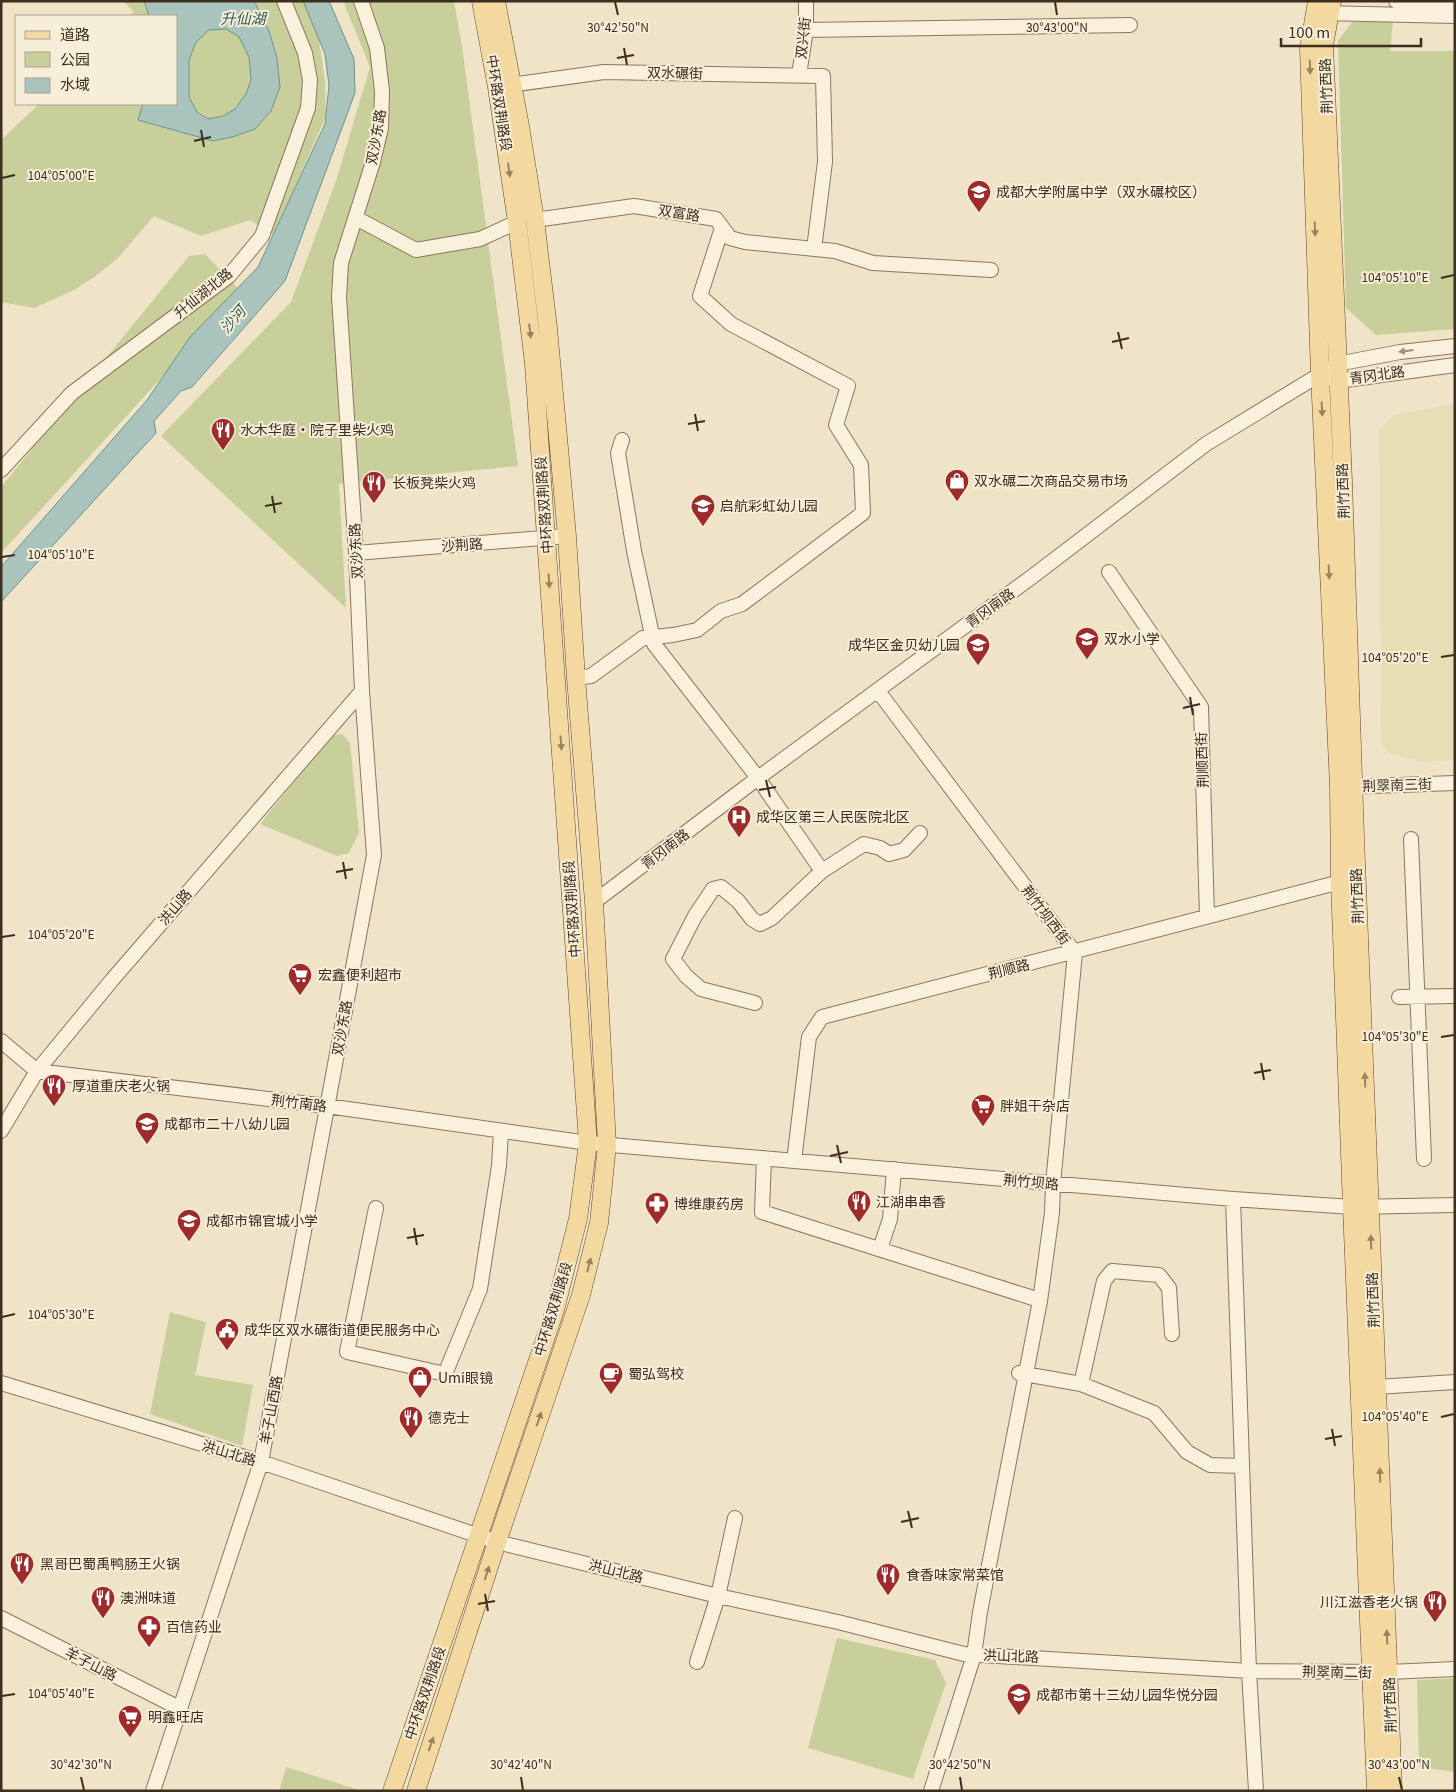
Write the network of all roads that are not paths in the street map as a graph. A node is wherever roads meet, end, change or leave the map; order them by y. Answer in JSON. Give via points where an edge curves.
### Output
{"nodes":[{"id":1,"x":284,"y":1,"type":"edge"},
{"id":2,"x":361,"y":1,"type":"edge"},
{"id":3,"x":481,"y":1,"type":"edge"},
{"id":4,"x":496,"y":1,"type":"edge"},
{"id":5,"x":806,"y":1,"type":"edge"},
{"id":6,"x":1396,"y":1,"type":"edge"},
{"id":7,"x":1455,"y":3,"type":"edge"},
{"id":8,"x":1323,"y":7,"type":"edge"},
{"id":9,"x":1455,"y":16,"type":"edge"},
{"id":10,"x":1130,"y":25,"type":"dead end"},
{"id":11,"x":806,"y":30,"type":"junction"},
{"id":12,"x":799,"y":75,"type":"junction"},
{"id":13,"x":504,"y":85,"type":"junction"},
{"id":14,"x":356,"y":218,"type":"junction"},
{"id":15,"x":535,"y":220,"type":"junction"},
{"id":16,"x":517,"y":222,"type":"junction"},
{"id":17,"x":722,"y":228,"type":"junction"},
{"id":18,"x":814,"y":249,"type":"junction"},
{"id":19,"x":991,"y":270,"type":"dead end"},
{"id":20,"x":1455,"y":346,"type":"edge"},
{"id":21,"x":1455,"y":365,"type":"edge"},
{"id":22,"x":1337,"y":372,"type":"junction"},
{"id":23,"x":1320,"y":375,"type":"junction"},
{"id":24,"x":622,"y":440,"type":"dead end"},
{"id":25,"x":1,"y":470,"type":"edge"},
{"id":26,"x":567,"y":536,"type":"junction"},
{"id":27,"x":546,"y":538,"type":"junction"},
{"id":28,"x":356,"y":553,"type":"junction"},
{"id":29,"x":1109,"y":572,"type":"dead end"},
{"id":30,"x":652,"y":636,"type":"junction"},
{"id":31,"x":576,"y":678,"type":"junction"},
{"id":32,"x":362,"y":691,"type":"junction"},
{"id":33,"x":878,"y":691,"type":"junction"},
{"id":34,"x":758,"y":778,"type":"junction"},
{"id":35,"x":1455,"y":783,"type":"edge"},
{"id":36,"x":1346,"y":787,"type":"junction"},
{"id":37,"x":920,"y":833,"type":"dead end"},
{"id":38,"x":1411,"y":839,"type":"dead end"},
{"id":39,"x":822,"y":871,"type":"junction"},
{"id":40,"x":1340,"y":882,"type":"junction"},
{"id":41,"x":594,"y":902,"type":"junction"},
{"id":42,"x":1207,"y":917,"type":"junction"},
{"id":43,"x":1075,"y":953,"type":"junction"},
{"id":44,"x":1455,"y":996,"type":"edge"},
{"id":45,"x":1399,"y":997,"type":"dead end"},
{"id":46,"x":1418,"y":997,"type":"junction"},
{"id":47,"x":755,"y":1003,"type":"dead end"},
{"id":48,"x":1,"y":1041,"type":"edge"},
{"id":49,"x":37,"y":1071,"type":"junction"},
{"id":50,"x":327,"y":1106,"type":"junction"},
{"id":51,"x":1,"y":1131,"type":"edge"},
{"id":52,"x":501,"y":1131,"type":"junction"},
{"id":53,"x":588,"y":1143,"type":"junction"},
{"id":54,"x":607,"y":1144,"type":"junction"},
{"id":55,"x":764,"y":1158,"type":"junction"},
{"id":56,"x":1424,"y":1159,"type":"dead end"},
{"id":57,"x":794,"y":1161,"type":"junction"},
{"id":58,"x":894,"y":1170,"type":"junction"},
{"id":59,"x":1053,"y":1184,"type":"junction"},
{"id":60,"x":1233,"y":1199,"type":"junction"},
{"id":61,"x":1455,"y":1205,"type":"edge"},
{"id":62,"x":1361,"y":1207,"type":"junction"},
{"id":63,"x":376,"y":1208,"type":"dead end"},
{"id":64,"x":880,"y":1249,"type":"junction"},
{"id":65,"x":1033,"y":1298,"type":"junction"},
{"id":66,"x":1172,"y":1334,"type":"dead end"},
{"id":67,"x":1023,"y":1373,"type":"junction"},
{"id":68,"x":1455,"y":1382,"type":"edge"},
{"id":69,"x":1,"y":1383,"type":"edge"},
{"id":70,"x":1081,"y":1384,"type":"junction"},
{"id":71,"x":1376,"y":1387,"type":"junction"},
{"id":72,"x":261,"y":1462,"type":"junction"},
{"id":73,"x":1242,"y":1466,"type":"junction"},
{"id":74,"x":735,"y":1518,"type":"dead end"},
{"id":75,"x":479,"y":1536,"type":"junction"},
{"id":76,"x":497,"y":1542,"type":"junction"},
{"id":77,"x":718,"y":1596,"type":"junction"},
{"id":78,"x":1,"y":1618,"type":"edge"},
{"id":79,"x":969,"y":1654,"type":"junction"},
{"id":80,"x":697,"y":1662,"type":"dead end"},
{"id":81,"x":1455,"y":1669,"type":"edge"},
{"id":82,"x":1249,"y":1671,"type":"junction"},
{"id":83,"x":1380,"y":1672,"type":"junction"},
{"id":84,"x":181,"y":1709,"type":"junction"},
{"id":85,"x":153,"y":1791,"type":"edge"},
{"id":86,"x":392,"y":1791,"type":"edge"},
{"id":87,"x":416,"y":1791,"type":"edge"},
{"id":88,"x":921,"y":1791,"type":"edge"},
{"id":89,"x":931,"y":1791,"type":"edge"},
{"id":90,"x":1256,"y":1791,"type":"edge"},
{"id":91,"x":1376,"y":1791,"type":"edge"},
{"id":92,"x":1393,"y":1791,"type":"edge"}],
"edges":[{"from":1,"to":25,"type":"street","name":"升仙湖北路","via":[[305,53],[310,80],[308,108],[262,236],[229,276],[72,393]]},
{"from":2,"to":14,"type":"street","name":"双沙东路","via":[[377,48],[382,91],[381,128]]},
{"from":3,"to":13,"type":"main road","name":"中环路双荆路段"},
{"from":4,"to":13,"type":"main road","name":"中环路双荆路段"},
{"from":5,"to":11,"type":"street","name":"双兴街"},
{"from":6,"to":7,"type":"street"},
{"from":8,"to":9,"type":"street"},
{"from":8,"to":22,"type":"main road","name":"荆竹西路"},
{"from":8,"to":23,"type":"main road","name":"荆竹西路","one_way":true,"via":[[1309,49]]},
{"from":10,"to":11,"type":"street"},
{"from":11,"to":12,"type":"street","name":"双兴街"},
{"from":12,"to":13,"type":"street","name":"双水碾街","via":[[604,72]]},
{"from":12,"to":18,"type":"street","name":"双水碾街","via":[[823,76],[825,162]]},
{"from":13,"to":15,"type":"main road","name":"中环路双荆路段"},
{"from":13,"to":16,"type":"main road","name":"中环路双荆路段","one_way":true},
{"from":14,"to":16,"type":"street","via":[[416,250],[480,238]]},
{"from":14,"to":28,"type":"street","name":"双沙东路","via":[[341,263],[339,297]]},
{"from":15,"to":17,"type":"street","name":"双富路","via":[[634,206],[716,220]]},
{"from":15,"to":26,"type":"main road","name":"中环路双荆路段"},
{"from":16,"to":27,"type":"main road","name":"中环路双荆路段","one_way":true,"via":[[534,364]]},
{"from":17,"to":18,"type":"street","name":"双富路","via":[[730,238],[745,242]]},
{"from":17,"to":30,"type":"street","via":[[700,296],[731,324],[848,386],[836,425],[861,465],[863,513],[742,604],[721,611],[697,630]]},
{"from":18,"to":19,"type":"street","name":"双富路","via":[[835,251],[873,263]]},
{"from":20,"to":22,"type":"street","name":"青冈北路","one_way":true,"via":[[1400,352]]},
{"from":21,"to":22,"type":"street","name":"青冈北路"},
{"from":22,"to":23,"type":"street","name":"青冈北路"},
{"from":22,"to":36,"type":"main road","name":"荆竹西路","via":[[1343,481]]},
{"from":23,"to":33,"type":"street","name":"青冈南路","via":[[1206,444]]},
{"from":23,"to":36,"type":"main road","name":"荆竹西路","one_way":true},
{"from":24,"to":30,"type":"street","via":[[618,453]]},
{"from":26,"to":27,"type":"street","name":"沙荆路"},
{"from":26,"to":31,"type":"main road","name":"中环路双荆路段"},
{"from":27,"to":28,"type":"street","name":"沙荆路"},
{"from":27,"to":53,"type":"main road","name":"中环路双荆路段","one_way":true},
{"from":28,"to":32,"type":"street","name":"双沙东路"},
{"from":29,"to":42,"type":"street","name":"荆顺西街","via":[[1201,707]]},
{"from":30,"to":31,"type":"street","via":[[643,638],[591,676]]},
{"from":30,"to":34,"type":"street","via":[[654,644]]},
{"from":31,"to":41,"type":"main road","name":"中环路双荆路段"},
{"from":32,"to":49,"type":"street","name":"洪山路"},
{"from":32,"to":50,"type":"street","name":"双沙东路","via":[[374,855]]},
{"from":33,"to":34,"type":"street","name":"青冈南路"},
{"from":33,"to":43,"type":"street","name":"荆竹坝西街"},
{"from":34,"to":39,"type":"street"},
{"from":34,"to":41,"type":"street","name":"青冈南路"},
{"from":35,"to":36,"type":"street","name":"荆翠南三街"},
{"from":36,"to":40,"type":"main road","name":"荆竹西路"},
{"from":62,"to":36,"type":"main road","name":"荆竹西路","one_way":true},
{"from":37,"to":39,"type":"street","via":[[904,850],[889,854],[864,844]]},
{"from":38,"to":46,"type":"street"},
{"from":39,"to":47,"type":"street","via":[[772,918],[760,924],[722,887],[713,889],[678,948],[673,959],[702,989]]},
{"from":40,"to":42,"type":"street","name":"荆顺路"},
{"from":40,"to":62,"type":"main road","name":"荆竹西路"},
{"from":41,"to":54,"type":"main road","name":"中环路双荆路段"},
{"from":42,"to":43,"type":"street","name":"荆顺路"},
{"from":43,"to":57,"type":"street","name":"荆顺路","via":[[822,1017],[809,1037]]},
{"from":43,"to":59,"type":"street","name":"荆竹坝西街"},
{"from":44,"to":46,"type":"street"},
{"from":45,"to":46,"type":"street"},
{"from":46,"to":56,"type":"street"},
{"from":48,"to":49,"type":"street"},
{"from":49,"to":50,"type":"street","name":"荆竹南路"},
{"from":49,"to":51,"type":"street","name":"洪山路"},
{"from":50,"to":52,"type":"street","name":"荆竹南路"},
{"from":50,"to":72,"type":"street","name":"羊子山西路"},
{"from":52,"to":53,"type":"street","name":"荆竹南路"},
{"from":52,"to":63,"type":"street","via":[[499,1166],[480,1289],[445,1374],[347,1352]]},
{"from":53,"to":54,"type":"street","name":"荆竹南路"},
{"from":53,"to":75,"type":"main road","name":"中环路双荆路段","via":[[578,1219],[554,1310]]},
{"from":54,"to":55,"type":"street","name":"荆竹坝路"},
{"from":76,"to":54,"type":"main road","name":"中环路双荆路段","one_way":true,"via":[[581,1295],[599,1223]]},
{"from":55,"to":57,"type":"street","name":"荆竹坝路"},
{"from":55,"to":64,"type":"street","via":[[762,1212]]},
{"from":57,"to":58,"type":"street","name":"荆竹坝路"},
{"from":58,"to":59,"type":"street","name":"荆竹坝路"},
{"from":58,"to":64,"type":"street","via":[[890,1219]]},
{"from":59,"to":60,"type":"street","name":"荆竹坝路"},
{"from":59,"to":65,"type":"street","via":[[1044,1214]]},
{"from":59,"to":67,"type":"street","via":[[1040,1301]]},
{"from":60,"to":62,"type":"street","name":"荆竹坝路"},
{"from":60,"to":73,"type":"street"},
{"from":61,"to":62,"type":"street","name":"荆竹坝路"},
{"from":71,"to":62,"type":"main road","name":"荆竹西路","one_way":true},
{"from":62,"to":83,"type":"main road","name":"荆竹西路"},
{"from":64,"to":65,"type":"street"},
{"from":65,"to":67,"type":"street"},
{"from":66,"to":70,"type":"street","via":[[1169,1288],[1159,1274],[1112,1271],[1104,1281]]},
{"from":67,"to":70,"type":"street"},
{"from":67,"to":79,"type":"street","via":[[977,1581]]},
{"from":68,"to":71,"type":"street"},
{"from":69,"to":72,"type":"street","name":"洪山北路"},
{"from":70,"to":73,"type":"street","via":[[1154,1412],[1187,1452],[1210,1465]]},
{"from":83,"to":71,"type":"main road","name":"荆竹西路","one_way":true},
{"from":72,"to":75,"type":"street","name":"洪山北路"},
{"from":72,"to":84,"type":"street","name":"羊子山西路"},
{"from":73,"to":82,"type":"street"},
{"from":74,"to":77,"type":"street"},
{"from":75,"to":76,"type":"street","name":"洪山北路"},
{"from":75,"to":86,"type":"main road","name":"中环路双荆路段"},
{"from":76,"to":77,"type":"street","name":"洪山北路"},
{"from":87,"to":76,"type":"main road","name":"中环路双荆路段","one_way":true},
{"from":77,"to":79,"type":"street","name":"洪山北路"},
{"from":77,"to":80,"type":"street"},
{"from":78,"to":84,"type":"street","name":"羊子山路"},
{"from":79,"to":82,"type":"street","name":"洪山北路"},
{"from":79,"to":88,"type":"street"},
{"from":79,"to":89,"type":"street"},
{"from":81,"to":83,"type":"street","name":"荆翠南二街"},
{"from":82,"to":83,"type":"street","name":"荆翠南二街"},
{"from":82,"to":90,"type":"street"},
{"from":83,"to":91,"type":"main road","name":"荆竹西路"},
{"from":83,"to":92,"type":"main road","name":"荆竹西路"},
{"from":84,"to":85,"type":"street","name":"羊子山西路"}]}
